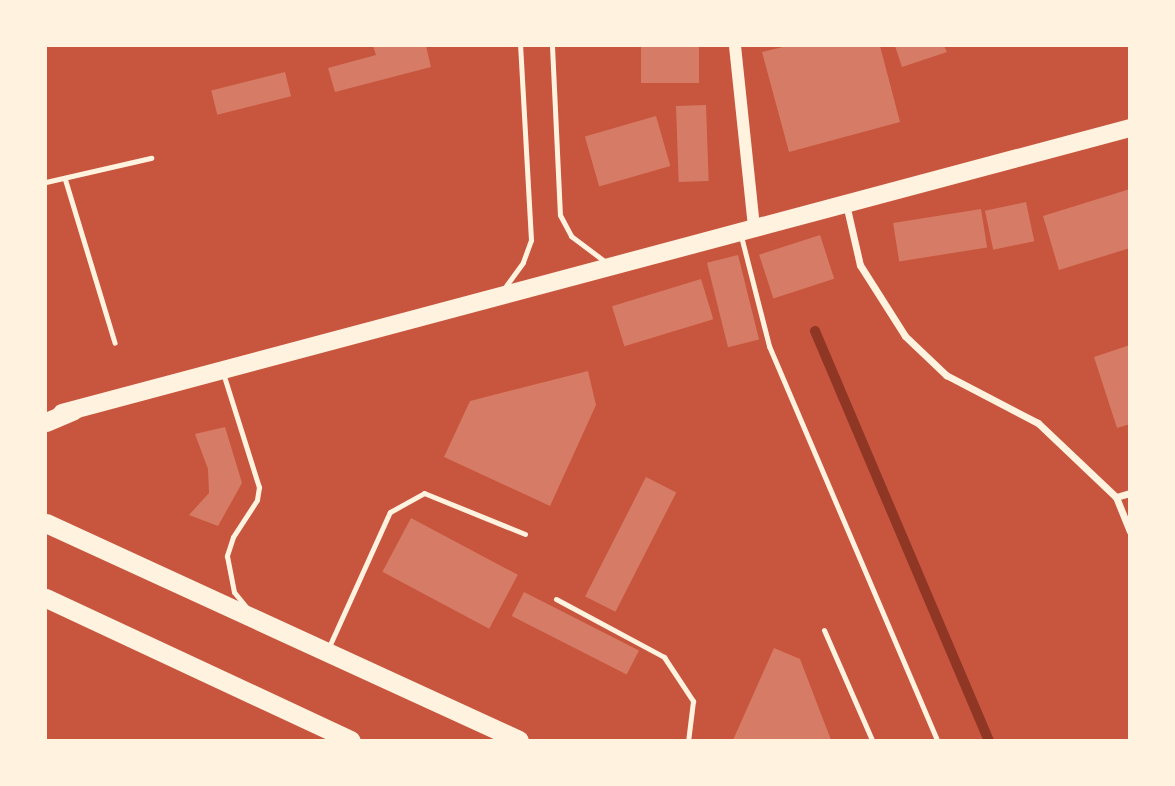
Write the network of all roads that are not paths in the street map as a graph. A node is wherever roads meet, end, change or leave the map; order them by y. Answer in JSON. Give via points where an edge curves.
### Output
{"nodes":[{"id":1,"x":520,"y":46,"type":"edge"},
{"id":2,"x":552,"y":46,"type":"edge"},
{"id":3,"x":735,"y":46,"type":"edge"},
{"id":4,"x":1129,"y":128,"type":"edge"},
{"id":5,"x":845,"y":202,"type":"junction"},
{"id":6,"x":747,"y":228,"type":"junction"},
{"id":7,"x":610,"y":265,"type":"junction"},
{"id":8,"x":501,"y":294,"type":"junction"},
{"id":9,"x":222,"y":370,"type":"junction"},
{"id":10,"x":74,"y":410,"type":"joint"},
{"id":11,"x":46,"y":419,"type":"edge"},
{"id":12,"x":1129,"y":493,"type":"edge"},
{"id":13,"x":1116,"y":497,"type":"junction"},
{"id":14,"x":46,"y":522,"type":"edge"},
{"id":15,"x":1129,"y":531,"type":"edge"},
{"id":16,"x":525,"y":534,"type":"dead end"},
{"id":17,"x":46,"y":598,"type":"edge"},
{"id":18,"x":556,"y":599,"type":"dead end"},
{"id":19,"x":257,"y":621,"type":"junction"},
{"id":20,"x":824,"y":630,"type":"dead end"},
{"id":21,"x":327,"y":652,"type":"junction"},
{"id":22,"x":351,"y":740,"type":"edge"},
{"id":23,"x":519,"y":740,"type":"edge"},
{"id":24,"x":688,"y":740,"type":"edge"},
{"id":25,"x":872,"y":740,"type":"edge"},
{"id":26,"x":937,"y":740,"type":"edge"}],
"edges":[{"from":1,"to":8,"type":"lane","via":[[531,240],[523,262]]},
{"from":2,"to":7,"type":"lane","via":[[560,215],[571,236]]},
{"from":3,"to":6,"type":"street"},
{"from":4,"to":5,"type":"main road"},
{"from":5,"to":6,"type":"main road"},
{"from":5,"to":13,"type":"street","via":[[860,265],[905,336],[946,375],[1038,423]]},
{"from":6,"to":7,"type":"main road"},
{"from":6,"to":26,"type":"lane","via":[[769,346]]},
{"from":7,"to":8,"type":"main road"},
{"from":8,"to":9,"type":"main road"},
{"from":9,"to":10,"type":"main road"},
{"from":9,"to":19,"type":"lane","via":[[259,487],[251,514],[233,537],[228,574],[234,592]]},
{"from":10,"to":11,"type":"highway"},
{"from":12,"to":13,"type":"street"},
{"from":13,"to":15,"type":"street"},
{"from":14,"to":19,"type":"highway"},
{"from":16,"to":21,"type":"lane","via":[[424,493],[390,512]]},
{"from":17,"to":22,"type":"highway"},
{"from":18,"to":24,"type":"lane","via":[[664,657],[693,701]]},
{"from":19,"to":21,"type":"highway"},
{"from":20,"to":25,"type":"lane"},
{"from":21,"to":23,"type":"highway"}]}
